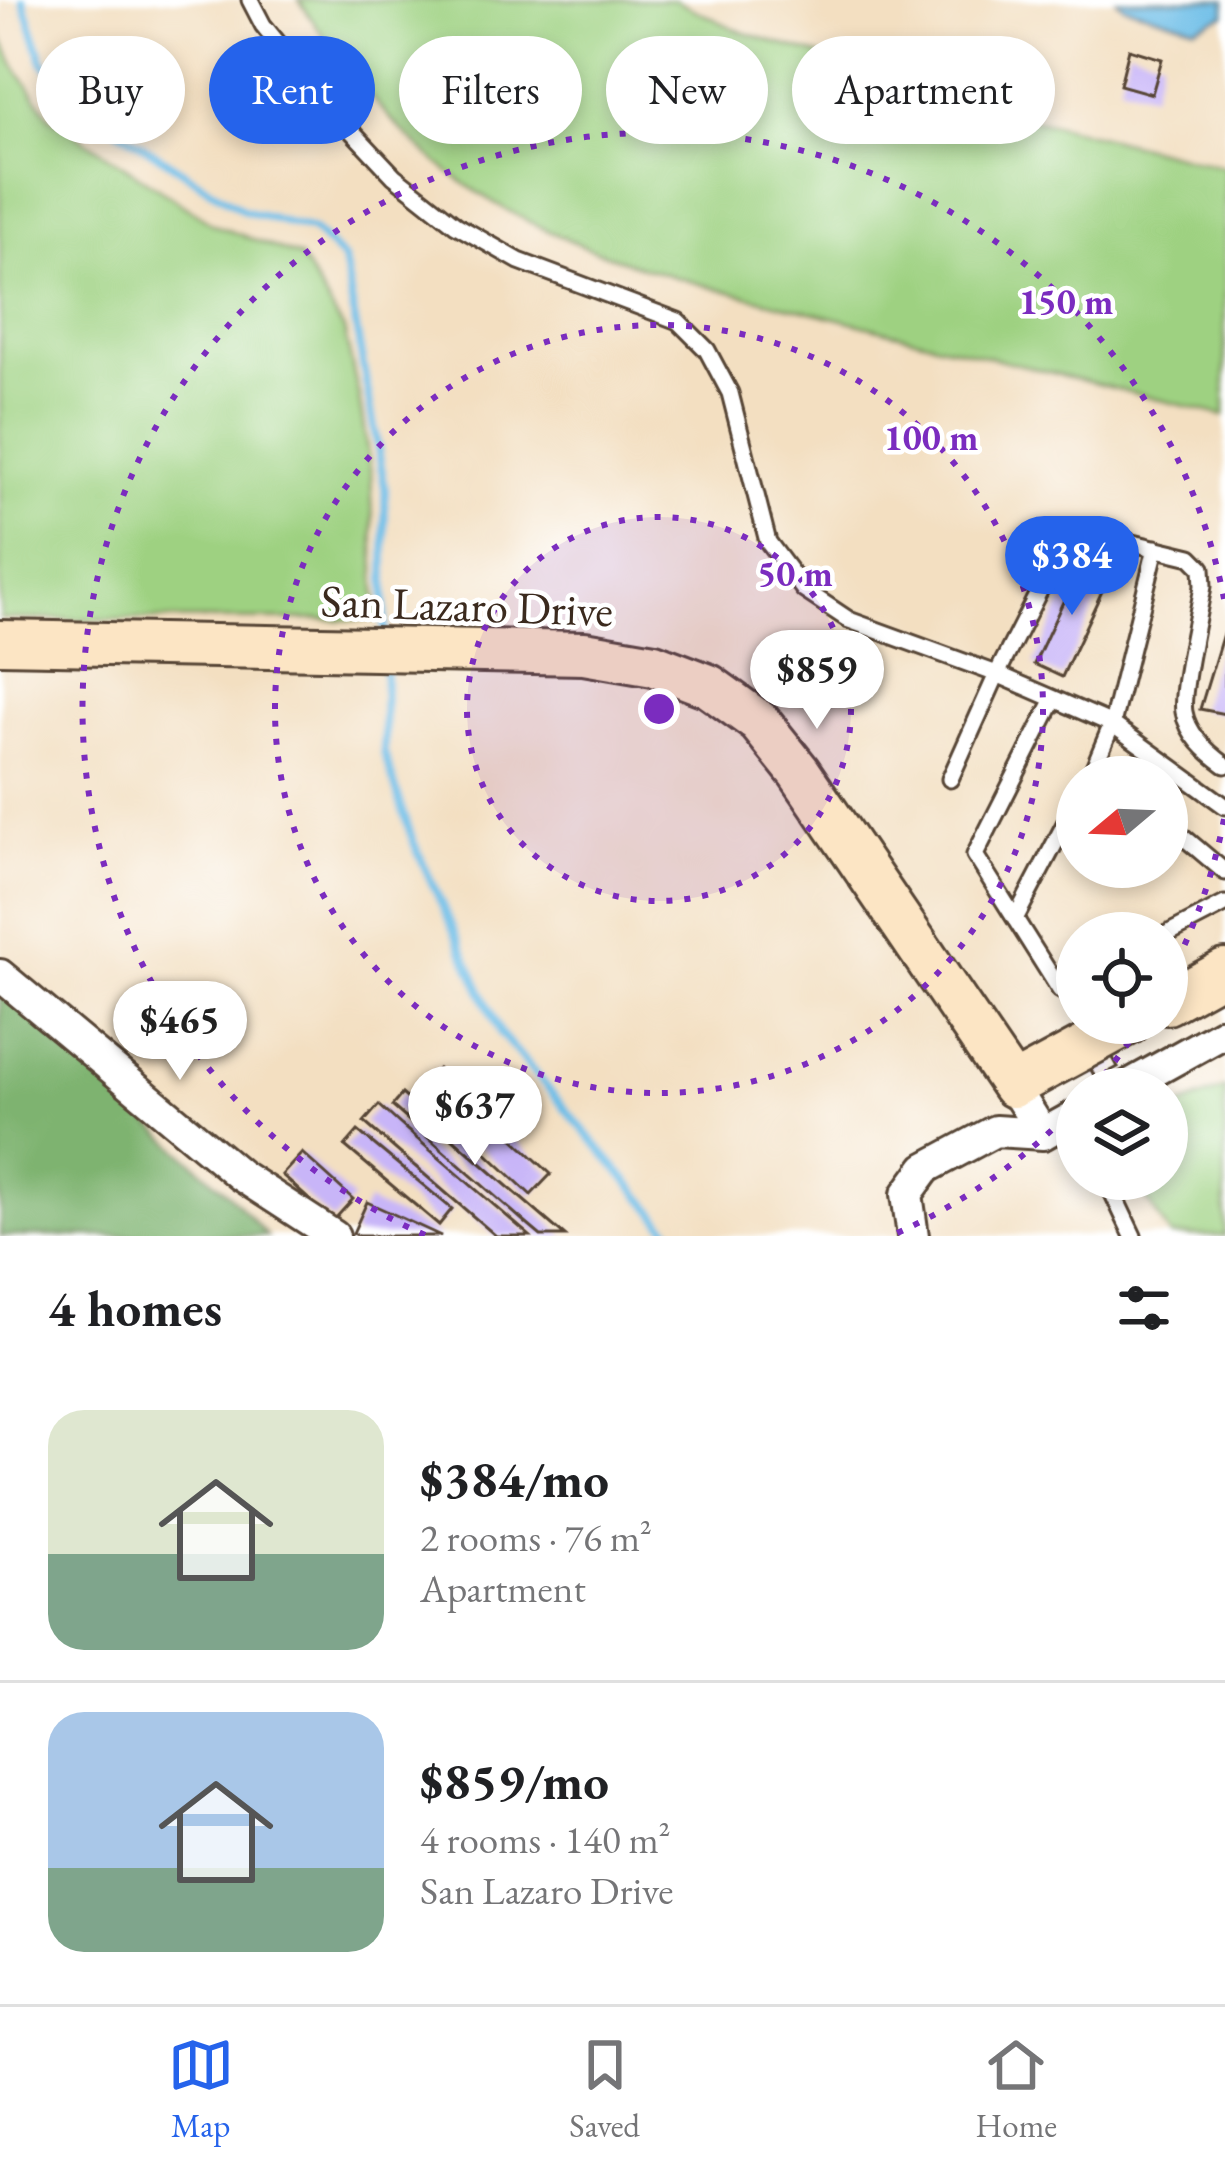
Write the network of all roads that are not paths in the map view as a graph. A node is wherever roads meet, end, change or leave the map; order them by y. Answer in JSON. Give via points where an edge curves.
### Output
{"nodes":[{"id":1,"x":250,"y":0,"type":"edge"},
{"id":2,"x":1156,"y":548,"type":"junction"},
{"id":3,"x":0,"y":642,"type":"edge"},
{"id":4,"x":997,"y":674,"type":"junction"},
{"id":5,"x":1054,"y":699,"type":"junction"},
{"id":6,"x":1112,"y":724,"type":"junction"},
{"id":7,"x":1103,"y":756,"type":"edge"},
{"id":8,"x":1225,"y":765,"type":"edge"},
{"id":9,"x":950,"y":778,"type":"dead end"},
{"id":10,"x":1225,"y":806,"type":"edge"},
{"id":11,"x":1056,"y":841,"type":"edge"},
{"id":12,"x":1188,"y":841,"type":"edge"},
{"id":13,"x":1225,"y":872,"type":"edge"},
{"id":14,"x":1225,"y":904,"type":"edge"},
{"id":15,"x":1015,"y":919,"type":"junction"},
{"id":16,"x":1188,"y":923,"type":"edge"},
{"id":17,"x":1225,"y":971,"type":"edge"},
{"id":18,"x":0,"y":975,"type":"edge"},
{"id":19,"x":1056,"y":984,"type":"edge"},
{"id":20,"x":1188,"y":991,"type":"edge"},
{"id":21,"x":1225,"y":1032,"type":"edge"},
{"id":22,"x":1090,"y":1044,"type":"edge"},
{"id":23,"x":1159,"y":1068,"type":"edge"},
{"id":24,"x":1013,"y":1086,"type":"junction"},
{"id":25,"x":1056,"y":1128,"type":"edge"},
{"id":26,"x":995,"y":1131,"type":"junction"},
{"id":27,"x":1043,"y":1134,"type":"junction"},
{"id":28,"x":1116,"y":1200,"type":"edge"},
{"id":29,"x":334,"y":1236,"type":"edge"},
{"id":30,"x":913,"y":1236,"type":"edge"},
{"id":31,"x":1133,"y":1236,"type":"edge"}],
"edges":[{"from":1,"to":4,"type":"lane","via":[[334,112],[394,176],[456,225],[519,261],[678,321],[707,350],[730,393],[768,542],[804,590],[849,620]]},
{"from":2,"to":4,"type":"lane","via":[[1071,528]]},
{"from":2,"to":6,"type":"lane"},
{"from":2,"to":8,"type":"lane","via":[[1202,568],[1183,710],[1206,751]]},
{"from":3,"to":24,"type":"street","name":"San Lazaro Drive","via":[[584,653],[654,665],[709,686],[759,722],[799,772]]},
{"from":4,"to":5,"type":"lane"},
{"from":4,"to":9,"type":"lane"},
{"from":5,"to":6,"type":"lane"},
{"from":5,"to":15,"type":"lane","via":[[975,856]]},
{"from":6,"to":7,"type":"lane"},
{"from":6,"to":10,"type":"lane"},
{"from":11,"to":15,"type":"lane"},
{"from":12,"to":13,"type":"lane"},
{"from":14,"to":16,"type":"lane"},
{"from":15,"to":19,"type":"lane"},
{"from":17,"to":20,"type":"street"},
{"from":18,"to":29,"type":"street","via":[[240,1174]]},
{"from":21,"to":23,"type":"street"},
{"from":22,"to":24,"type":"street"},
{"from":24,"to":26,"type":"street"},
{"from":24,"to":27,"type":"street","name":"San Lazaro Drive"},
{"from":25,"to":27,"type":"street"},
{"from":26,"to":27,"type":"street"},
{"from":26,"to":30,"type":"street","via":[[926,1168],[907,1194]]},
{"from":28,"to":31,"type":"lane"}]}
